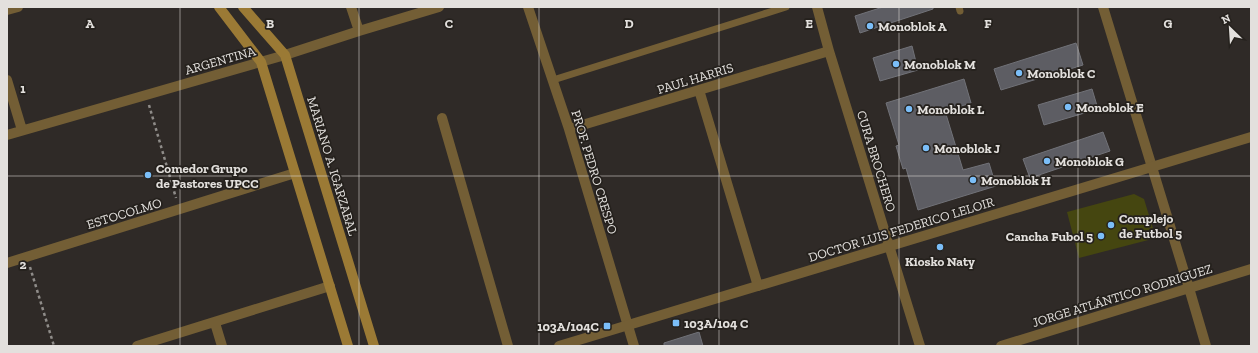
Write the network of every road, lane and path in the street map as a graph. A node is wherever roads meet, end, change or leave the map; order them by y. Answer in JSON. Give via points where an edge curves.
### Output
{"nodes":[{"id":1,"x":18,"y":7,"type":"edge"},
{"id":2,"x":219,"y":7,"type":"edge"},
{"id":3,"x":243,"y":7,"type":"edge"},
{"id":4,"x":351,"y":7,"type":"edge"},
{"id":5,"x":439,"y":7,"type":"edge"},
{"id":6,"x":528,"y":7,"type":"edge"},
{"id":7,"x":786,"y":7,"type":"edge"},
{"id":8,"x":818,"y":7,"type":"edge"},
{"id":9,"x":1103,"y":7,"type":"edge"},
{"id":10,"x":7,"y":10,"type":"edge"},
{"id":11,"x":359,"y":31,"type":"junction"},
{"id":12,"x":829,"y":51,"type":"junction"},
{"id":13,"x":285,"y":55,"type":"junction"},
{"id":14,"x":260,"y":62,"type":"junction"},
{"id":15,"x":7,"y":80,"type":"edge"},
{"id":16,"x":553,"y":80,"type":"junction"},
{"id":17,"x":699,"y":90,"type":"junction"},
{"id":18,"x":146,"y":95,"type":"junction"},
{"id":19,"x":442,"y":118,"type":"dead end"},
{"id":20,"x":569,"y":129,"type":"junction"},
{"id":21,"x":22,"y":130,"type":"junction"},
{"id":22,"x":7,"y":135,"type":"edge"},
{"id":23,"x":1251,"y":137,"type":"edge"},
{"id":24,"x":1151,"y":166,"type":"junction"},
{"id":25,"x":295,"y":172,"type":"junction"},
{"id":26,"x":180,"y":210,"type":"junction"},
{"id":27,"x":890,"y":247,"type":"junction"},
{"id":28,"x":27,"y":257,"type":"junction"},
{"id":29,"x":7,"y":263,"type":"edge"},
{"id":30,"x":1251,"y":269,"type":"edge"},
{"id":31,"x":330,"y":286,"type":"junction"},
{"id":32,"x":758,"y":286,"type":"junction"},
{"id":33,"x":1189,"y":288,"type":"junction"},
{"id":34,"x":215,"y":323,"type":"junction"},
{"id":35,"x":627,"y":325,"type":"junction"},
{"id":36,"x":54,"y":346,"type":"edge"},
{"id":37,"x":137,"y":346,"type":"edge"},
{"id":38,"x":222,"y":346,"type":"edge"},
{"id":39,"x":348,"y":346,"type":"edge"},
{"id":40,"x":374,"y":346,"type":"edge"},
{"id":41,"x":508,"y":346,"type":"edge"},
{"id":42,"x":559,"y":346,"type":"edge"},
{"id":43,"x":634,"y":346,"type":"edge"},
{"id":44,"x":920,"y":346,"type":"edge"},
{"id":45,"x":1001,"y":346,"type":"edge"},
{"id":46,"x":1206,"y":346,"type":"edge"}],
"edges":[{"from":1,"to":10,"type":"street"},
{"from":2,"to":14,"type":"main road"},
{"from":3,"to":13,"type":"main road","name":"MARIANO A. IGARZABAL"},
{"from":4,"to":11,"type":"street"},
{"from":5,"to":11,"type":"street","name":"ARGENTINA"},
{"from":6,"to":16,"type":"street","name":"PROF. PEDRO CRESPO"},
{"from":7,"to":16,"type":"lane"},
{"from":8,"to":12,"type":"street","name":"CURA BROCHERO"},
{"from":9,"to":24,"type":"street"},
{"from":11,"to":13,"type":"street","name":"ARGENTINA"},
{"from":12,"to":17,"type":"street","name":"PAUL HARRIS"},
{"from":12,"to":27,"type":"street","name":"CURA BROCHERO"},
{"from":13,"to":14,"type":"street","name":"ARGENTINA"},
{"from":13,"to":40,"type":"main road","name":"MARIANO A. IGARZABAL"},
{"from":14,"to":18,"type":"street","name":"ARGENTINA"},
{"from":14,"to":25,"type":"main road"},
{"from":15,"to":21,"type":"street"},
{"from":16,"to":20,"type":"street","name":"PROF. PEDRO CRESPO"},
{"from":17,"to":20,"type":"street","name":"PAUL HARRIS"},
{"from":17,"to":32,"type":"street"},
{"from":18,"to":21,"type":"street","name":"ARGENTINA"},
{"from":18,"to":26,"type":"path"},
{"from":19,"to":41,"type":"street"},
{"from":20,"to":35,"type":"street","name":"PROF. PEDRO CRESPO"},
{"from":21,"to":22,"type":"street","name":"ARGENTINA"},
{"from":23,"to":24,"type":"street","name":"DOCTOR LUIS FEDERICO LELOIR"},
{"from":24,"to":27,"type":"street","name":"DOCTOR LUIS FEDERICO LELOIR"},
{"from":24,"to":33,"type":"street"},
{"from":25,"to":26,"type":"street","name":"ESTOCOLMO"},
{"from":25,"to":31,"type":"main road"},
{"from":26,"to":28,"type":"street","name":"ESTOCOLMO"},
{"from":27,"to":32,"type":"street","name":"DOCTOR LUIS FEDERICO LELOIR"},
{"from":27,"to":44,"type":"street","name":"CURA BROCHERO"},
{"from":28,"to":29,"type":"street","name":"ESTOCOLMO"},
{"from":28,"to":36,"type":"path"},
{"from":30,"to":33,"type":"street","name":"JORGE ATLÁNTICO RODRIGUEZ"},
{"from":31,"to":34,"type":"street"},
{"from":31,"to":39,"type":"main road"},
{"from":32,"to":35,"type":"street","name":"DOCTOR LUIS FEDERICO LELOIR"},
{"from":33,"to":45,"type":"street","name":"JORGE ATLÁNTICO RODRIGUEZ"},
{"from":33,"to":46,"type":"street"},
{"from":34,"to":37,"type":"street"},
{"from":34,"to":38,"type":"street"},
{"from":35,"to":42,"type":"street","name":"DOCTOR LUIS FEDERICO LELOIR"},
{"from":35,"to":43,"type":"street","name":"PROF. PEDRO CRESPO"}]}
